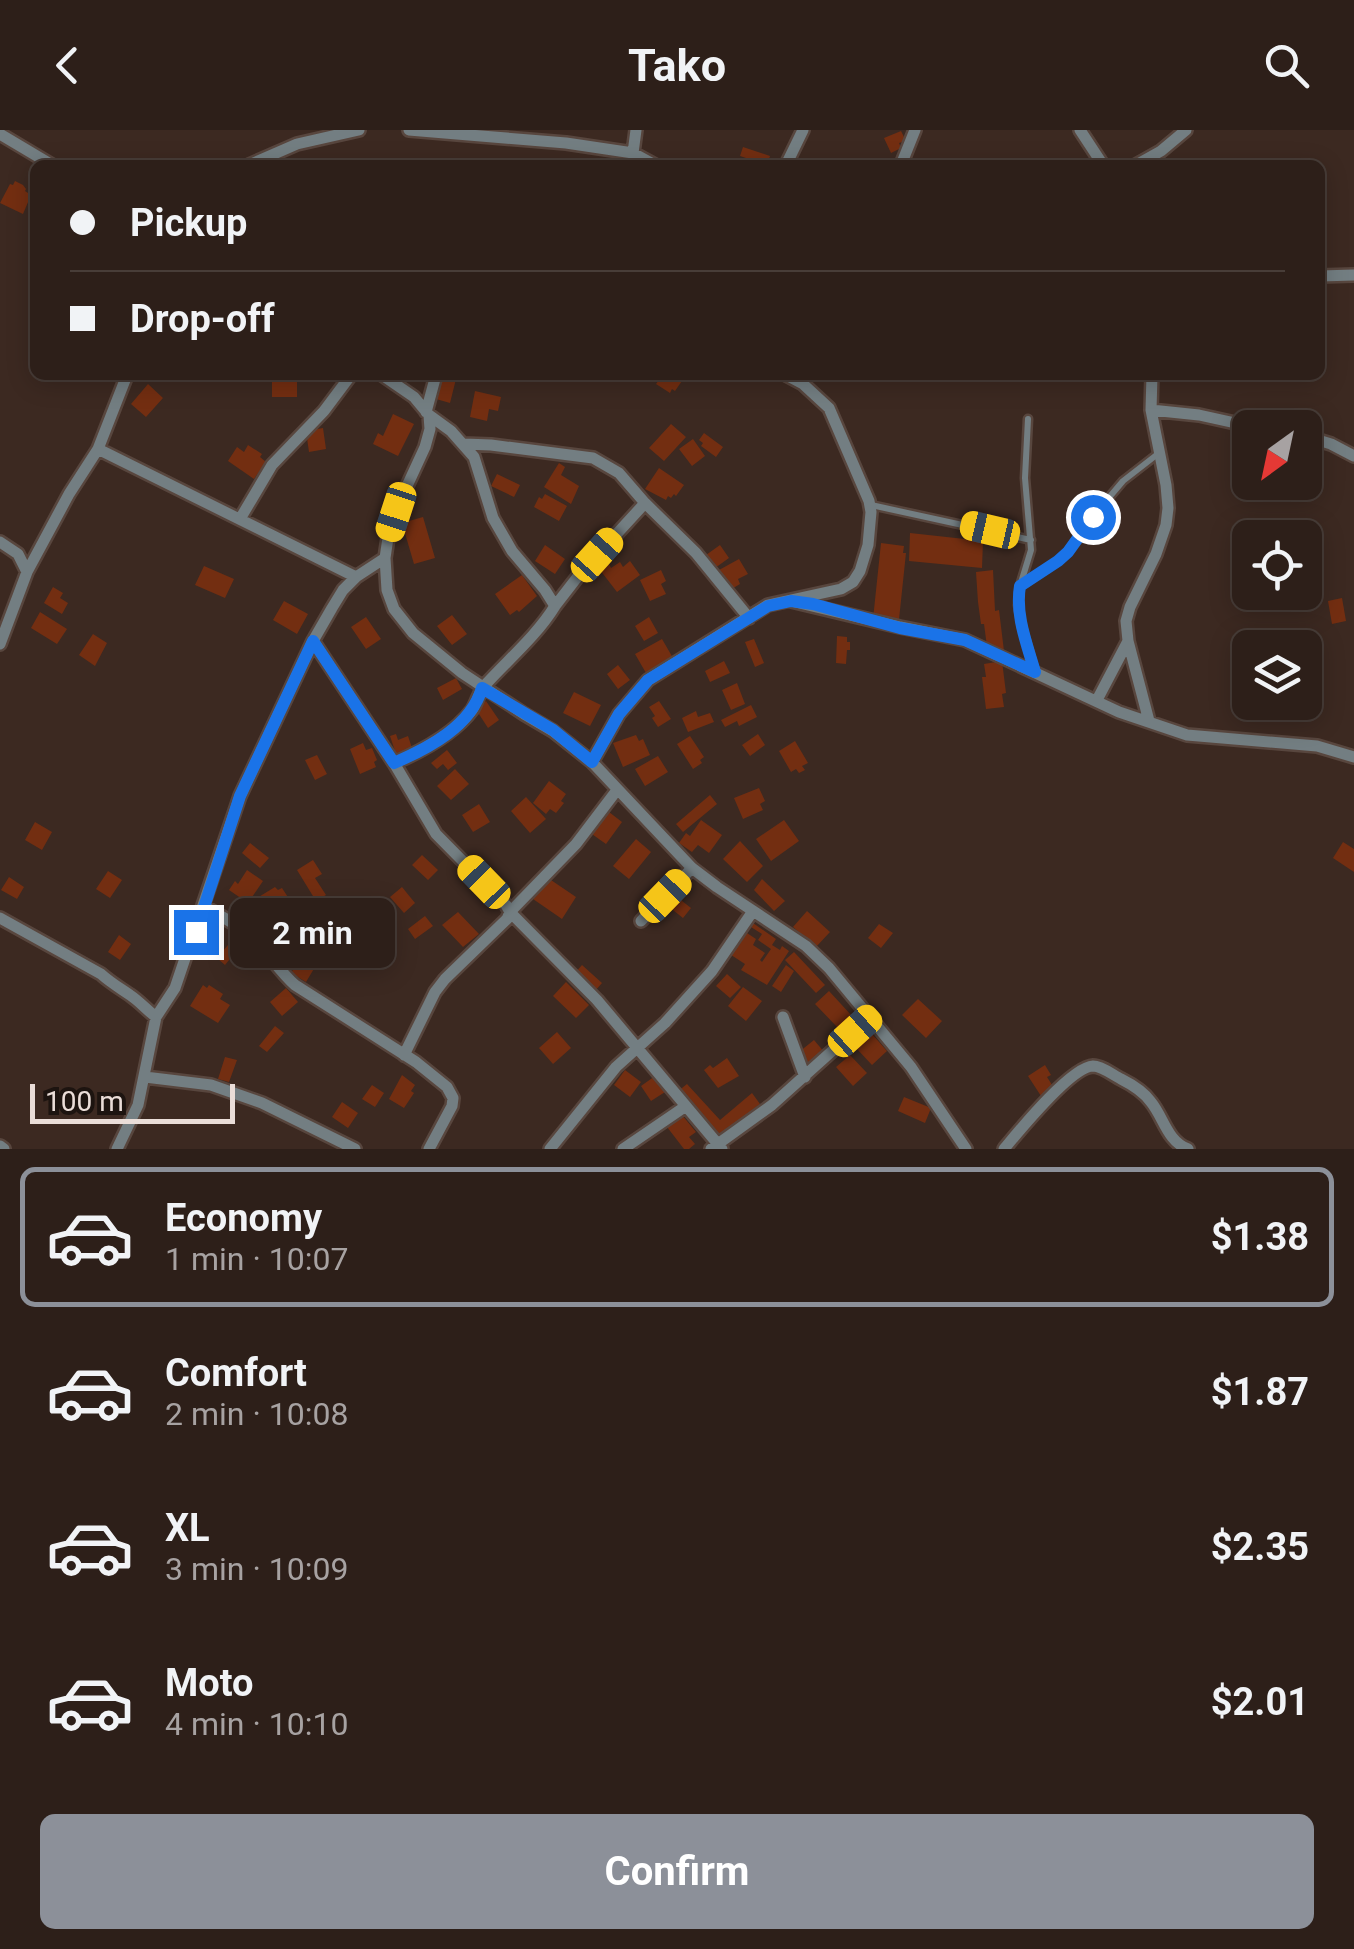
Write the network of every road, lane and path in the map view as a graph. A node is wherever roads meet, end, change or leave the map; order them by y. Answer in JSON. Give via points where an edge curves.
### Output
{"nodes":[{"id":1,"x":358,"y":130,"type":"edge"},
{"id":2,"x":409,"y":130,"type":"edge"},
{"id":3,"x":636,"y":130,"type":"edge"},
{"id":4,"x":804,"y":130,"type":"edge"},
{"id":5,"x":915,"y":130,"type":"edge"},
{"id":6,"x":1080,"y":130,"type":"edge"},
{"id":7,"x":1186,"y":130,"type":"edge"},
{"id":8,"x":500,"y":133,"type":"edge"},
{"id":9,"x":0,"y":134,"type":"edge"},
{"id":10,"x":634,"y":153,"type":"junction"},
{"id":11,"x":44,"y":160,"type":"edge"},
{"id":12,"x":260,"y":160,"type":"edge"},
{"id":13,"x":647,"y":160,"type":"edge"},
{"id":14,"x":789,"y":160,"type":"edge"},
{"id":15,"x":903,"y":160,"type":"edge"},
{"id":16,"x":1101,"y":160,"type":"edge"},
{"id":17,"x":1145,"y":160,"type":"edge"},
{"id":18,"x":1354,"y":274,"type":"edge"},
{"id":19,"x":1325,"y":276,"type":"edge"},
{"id":20,"x":126,"y":380,"type":"edge"},
{"id":21,"x":347,"y":380,"type":"edge"},
{"id":22,"x":389,"y":380,"type":"edge"},
{"id":23,"x":435,"y":380,"type":"edge"},
{"id":24,"x":795,"y":380,"type":"edge"},
{"id":25,"x":1152,"y":380,"type":"edge"},
{"id":26,"x":1151,"y":410,"type":"junction"},
{"id":27,"x":428,"y":414,"type":"junction"},
{"id":28,"x":1028,"y":419,"type":"dead end"},
{"id":29,"x":1232,"y":422,"type":"edge"},
{"id":30,"x":1322,"y":441,"type":"edge"},
{"id":31,"x":464,"y":444,"type":"junction"},
{"id":32,"x":98,"y":449,"type":"junction"},
{"id":33,"x":1160,"y":453,"type":"junction"},
{"id":34,"x":1354,"y":456,"type":"edge"},
{"id":35,"x":645,"y":503,"type":"junction"},
{"id":36,"x":871,"y":505,"type":"junction"},
{"id":37,"x":240,"y":519,"type":"junction"},
{"id":38,"x":1031,"y":540,"type":"junction"},
{"id":39,"x":3,"y":544,"type":"edge"},
{"id":40,"x":40,"y":550,"type":"junction"},
{"id":41,"x":384,"y":558,"type":"junction"},
{"id":42,"x":27,"y":572,"type":"junction"},
{"id":43,"x":356,"y":577,"type":"junction"},
{"id":44,"x":1020,"y":586,"type":"junction"},
{"id":45,"x":791,"y":601,"type":"junction"},
{"id":46,"x":555,"y":606,"type":"junction"},
{"id":47,"x":749,"y":618,"type":"junction"},
{"id":48,"x":313,"y":641,"type":"junction"},
{"id":49,"x":1128,"y":642,"type":"junction"},
{"id":50,"x":0,"y":644,"type":"edge"},
{"id":51,"x":1035,"y":672,"type":"junction"},
{"id":52,"x":482,"y":688,"type":"junction"},
{"id":53,"x":1097,"y":700,"type":"junction"},
{"id":54,"x":1149,"y":721,"type":"junction"},
{"id":55,"x":1354,"y":757,"type":"edge"},
{"id":56,"x":592,"y":762,"type":"junction"},
{"id":57,"x":394,"y":763,"type":"junction"},
{"id":58,"x":617,"y":790,"type":"junction"},
{"id":59,"x":692,"y":868,"type":"junction"},
{"id":60,"x":205,"y":906,"type":"junction"},
{"id":61,"x":752,"y":911,"type":"junction"},
{"id":62,"x":510,"y":912,"type":"junction"},
{"id":63,"x":0,"y":918,"type":"edge"},
{"id":64,"x":640,"y":921,"type":"dead end"},
{"id":65,"x":783,"y":1016,"type":"dead end"},
{"id":66,"x":156,"y":1017,"type":"junction"},
{"id":67,"x":870,"y":1017,"type":"junction"},
{"id":68,"x":637,"y":1046,"type":"junction"},
{"id":69,"x":404,"y":1055,"type":"junction"},
{"id":70,"x":145,"y":1077,"type":"junction"},
{"id":71,"x":805,"y":1077,"type":"junction"},
{"id":72,"x":686,"y":1106,"type":"junction"},
{"id":73,"x":717,"y":1147,"type":"edge"},
{"id":74,"x":117,"y":1149,"type":"edge"},
{"id":75,"x":355,"y":1149,"type":"edge"},
{"id":76,"x":429,"y":1149,"type":"edge"},
{"id":77,"x":550,"y":1149,"type":"edge"},
{"id":78,"x":623,"y":1149,"type":"edge"},
{"id":79,"x":966,"y":1149,"type":"edge"},
{"id":80,"x":1004,"y":1149,"type":"edge"},
{"id":81,"x":1188,"y":1149,"type":"edge"}],
"edges":[{"from":1,"to":12,"type":"street"},
{"from":2,"to":8,"type":"street"},
{"from":3,"to":10,"type":"street"},
{"from":4,"to":14,"type":"street"},
{"from":5,"to":15,"type":"street"},
{"from":6,"to":16,"type":"street"},
{"from":7,"to":17,"type":"street"},
{"from":8,"to":10,"type":"street"},
{"from":9,"to":11,"type":"street"},
{"from":10,"to":13,"type":"street"},
{"from":18,"to":19,"type":"street"},
{"from":20,"to":32,"type":"street"},
{"from":21,"to":37,"type":"street","via":[[272,465]]},
{"from":22,"to":27,"type":"street"},
{"from":23,"to":27,"type":"street"},
{"from":24,"to":36,"type":"street","via":[[830,408]]},
{"from":25,"to":26,"type":"street"},
{"from":26,"to":29,"type":"street"},
{"from":26,"to":33,"type":"street"},
{"from":27,"to":31,"type":"street"},
{"from":27,"to":41,"type":"street","via":[[425,447]]},
{"from":28,"to":38,"type":"lane","via":[[1024,478]]},
{"from":30,"to":34,"type":"street"},
{"from":31,"to":35,"type":"street","via":[[593,458],[619,473]]},
{"from":31,"to":46,"type":"street","via":[[493,518]]},
{"from":32,"to":37,"type":"street"},
{"from":32,"to":40,"type":"street"},
{"from":33,"to":44,"type":"lane","via":[[1123,481],[1068,552]]},
{"from":33,"to":49,"type":"street","via":[[1166,526],[1130,607]]},
{"from":35,"to":46,"type":"street"},
{"from":35,"to":47,"type":"street"},
{"from":36,"to":38,"type":"lane"},
{"from":36,"to":45,"type":"street","via":[[868,545],[856,578],[841,589]]},
{"from":37,"to":43,"type":"street"},
{"from":38,"to":44,"type":"lane"},
{"from":39,"to":40,"type":"street"},
{"from":39,"to":42,"type":"street"},
{"from":40,"to":42,"type":"street"},
{"from":41,"to":43,"type":"street"},
{"from":41,"to":52,"type":"street","via":[[394,609],[413,633]]},
{"from":42,"to":50,"type":"street"},
{"from":43,"to":48,"type":"street"},
{"from":44,"to":51,"type":"lane","via":[[1018,605]]},
{"from":45,"to":47,"type":"street"},
{"from":45,"to":51,"type":"street","via":[[965,640]]},
{"from":46,"to":52,"type":"street"},
{"from":47,"to":56,"type":"street","via":[[648,680]]},
{"from":48,"to":57,"type":"street"},
{"from":48,"to":60,"type":"street","via":[[240,796]]},
{"from":49,"to":53,"type":"street"},
{"from":49,"to":54,"type":"street"},
{"from":51,"to":53,"type":"street"},
{"from":52,"to":56,"type":"street"},
{"from":52,"to":57,"type":"street","via":[[454,728]]},
{"from":53,"to":54,"type":"street"},
{"from":54,"to":55,"type":"street","via":[[1187,734],[1317,746]]},
{"from":56,"to":58,"type":"street"},
{"from":57,"to":62,"type":"street","via":[[436,834]]},
{"from":58,"to":59,"type":"street"},
{"from":58,"to":62,"type":"street"},
{"from":59,"to":61,"type":"street"},
{"from":59,"to":64,"type":"street"},
{"from":60,"to":66,"type":"street","via":[[176,988]]},
{"from":60,"to":69,"type":"street","via":[[252,938],[295,985]]},
{"from":61,"to":67,"type":"street","via":[[806,946]]},
{"from":61,"to":68,"type":"street","via":[[702,983]]},
{"from":62,"to":68,"type":"street"},
{"from":62,"to":69,"type":"street","via":[[435,992]]},
{"from":63,"to":66,"type":"street","via":[[102,974]]},
{"from":65,"to":71,"type":"street"},
{"from":66,"to":70,"type":"street"},
{"from":67,"to":71,"type":"street"},
{"from":67,"to":79,"type":"street"},
{"from":68,"to":72,"type":"street"},
{"from":68,"to":77,"type":"street"},
{"from":69,"to":76,"type":"street","via":[[448,1087],[452,1098]]},
{"from":70,"to":74,"type":"street"},
{"from":70,"to":75,"type":"street","via":[[210,1086],[262,1103]]},
{"from":71,"to":73,"type":"street"},
{"from":72,"to":73,"type":"street"},
{"from":72,"to":78,"type":"street"},
{"from":80,"to":81,"type":"street","via":[[1051,1096],[1090,1066],[1149,1098],[1171,1138]]}]}
